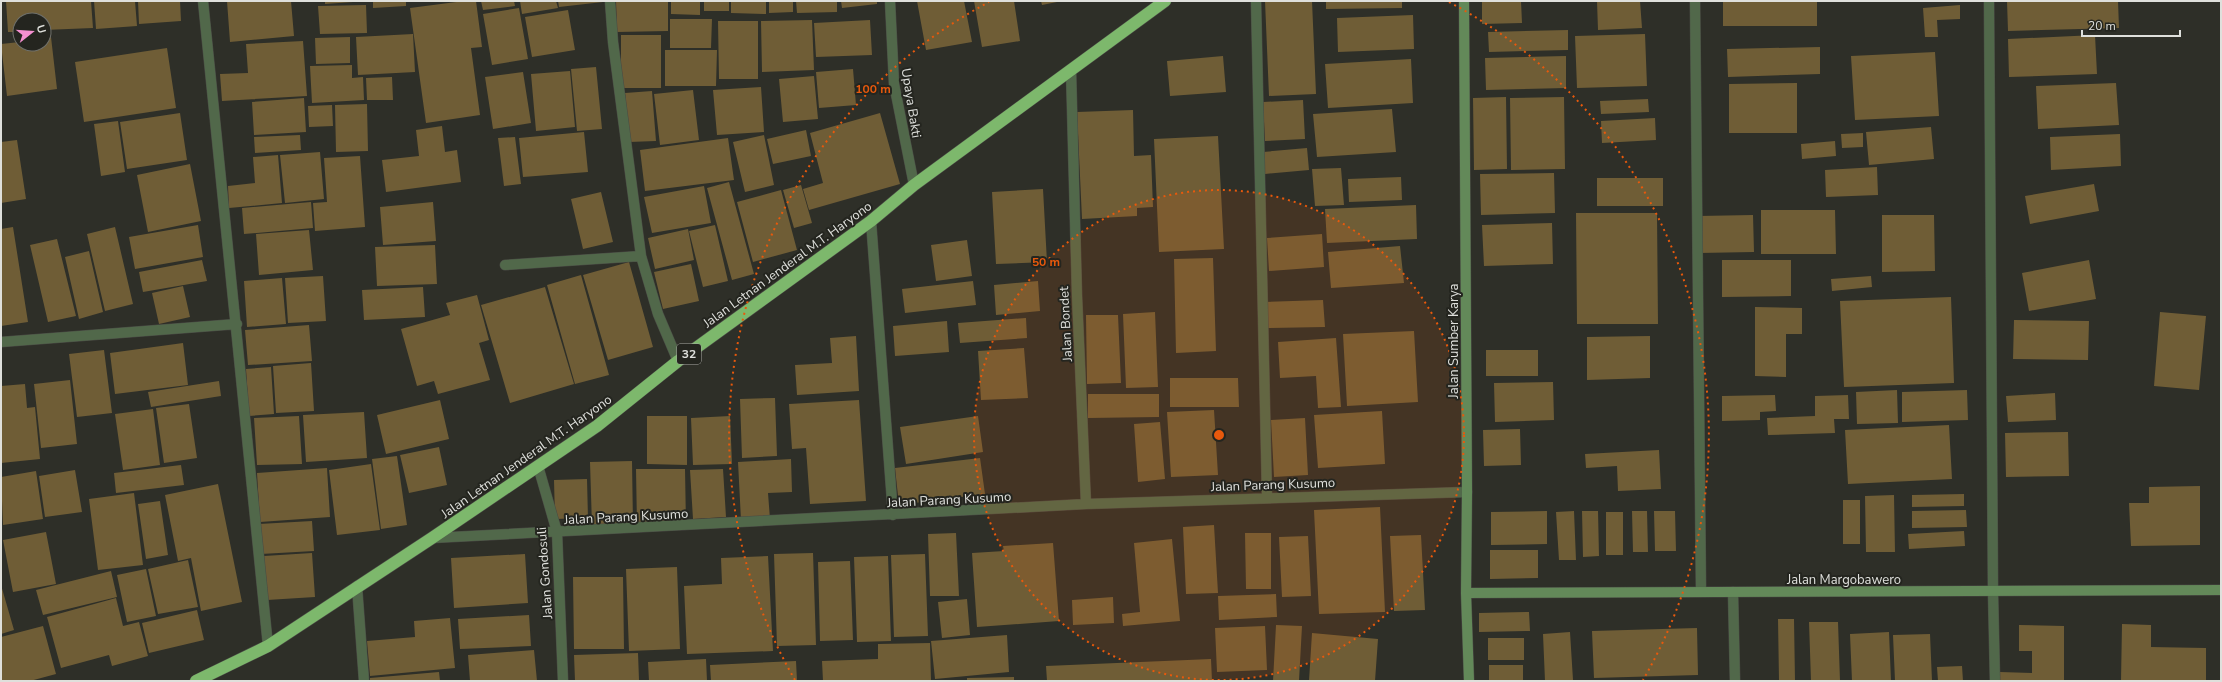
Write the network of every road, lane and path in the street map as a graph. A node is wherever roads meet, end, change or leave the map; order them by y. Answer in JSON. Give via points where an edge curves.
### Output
{"nodes":[{"id":1,"x":203,"y":1,"type":"edge"},
{"id":2,"x":610,"y":1,"type":"edge"},
{"id":3,"x":890,"y":1,"type":"edge"},
{"id":4,"x":1165,"y":1,"type":"edge"},
{"id":5,"x":1256,"y":1,"type":"edge"},
{"id":6,"x":1464,"y":1,"type":"edge"},
{"id":7,"x":1695,"y":1,"type":"edge"},
{"id":8,"x":1989,"y":1,"type":"edge"},
{"id":9,"x":1071,"y":70,"type":"junction"},
{"id":10,"x":914,"y":185,"type":"junction"},
{"id":11,"x":871,"y":221,"type":"junction"},
{"id":12,"x":641,"y":256,"type":"junction"},
{"id":13,"x":505,"y":265,"type":"dead end"},
{"id":14,"x":237,"y":324,"type":"junction"},
{"id":15,"x":1,"y":342,"type":"edge"},
{"id":16,"x":678,"y":362,"type":"junction"},
{"id":17,"x":538,"y":466,"type":"junction"},
{"id":18,"x":1468,"y":492,"type":"junction"},
{"id":19,"x":1267,"y":497,"type":"junction"},
{"id":20,"x":1086,"y":504,"type":"junction"},
{"id":21,"x":893,"y":515,"type":"junction"},
{"id":22,"x":557,"y":532,"type":"junction"},
{"id":23,"x":432,"y":538,"type":"junction"},
{"id":24,"x":357,"y":586,"type":"junction"},
{"id":25,"x":2221,"y":590,"type":"edge"},
{"id":26,"x":1701,"y":591,"type":"junction"},
{"id":27,"x":1733,"y":592,"type":"junction"},
{"id":28,"x":1993,"y":592,"type":"junction"},
{"id":29,"x":1466,"y":593,"type":"junction"},
{"id":30,"x":268,"y":646,"type":"junction"},
{"id":31,"x":196,"y":681,"type":"edge"},
{"id":32,"x":364,"y":681,"type":"edge"},
{"id":33,"x":563,"y":681,"type":"edge"},
{"id":34,"x":1469,"y":681,"type":"edge"},
{"id":35,"x":1735,"y":681,"type":"edge"},
{"id":36,"x":1995,"y":681,"type":"edge"}],
"edges":[{"from":1,"to":14,"type":"street"},
{"from":2,"to":12,"type":"street"},
{"from":3,"to":10,"type":"street","name":"Upaya Bakti","via":[[894,84]]},
{"from":4,"to":9,"type":"highway","name":"Jalan Letnan Jenderal M.T. Haryono","number":"32"},
{"from":5,"to":19,"type":"street"},
{"from":6,"to":18,"type":"street","name":"Jalan Sumber Karya"},
{"from":7,"to":26,"type":"street"},
{"from":8,"to":28,"type":"street"},
{"from":9,"to":10,"type":"highway","name":"Jalan Letnan Jenderal M.T. Haryono","number":"32"},
{"from":9,"to":20,"type":"street","name":"Jalan Bondet"},
{"from":10,"to":11,"type":"highway","name":"Jalan Letnan Jenderal M.T. Haryono","number":"32"},
{"from":11,"to":16,"type":"highway","name":"Jalan Letnan Jenderal M.T. Haryono","number":"32"},
{"from":11,"to":21,"type":"street"},
{"from":12,"to":13,"type":"street"},
{"from":12,"to":16,"type":"street","via":[[658,314]]},
{"from":14,"to":15,"type":"street"},
{"from":14,"to":30,"type":"street"},
{"from":16,"to":17,"type":"highway","name":"Jalan Letnan Jenderal M.T. Haryono","number":"32","via":[[597,426]]},
{"from":17,"to":22,"type":"street","name":"Jalan Gondosuli"},
{"from":17,"to":23,"type":"highway","name":"Jalan Letnan Jenderal M.T. Haryono","number":"32"},
{"from":18,"to":19,"type":"street","name":"Jalan Parang Kusumo"},
{"from":18,"to":29,"type":"street","name":"Jalan Sumber Karya"},
{"from":19,"to":20,"type":"street","name":"Jalan Parang Kusumo"},
{"from":20,"to":21,"type":"street","name":"Jalan Parang Kusumo"},
{"from":21,"to":22,"type":"street","name":"Jalan Parang Kusumo"},
{"from":22,"to":23,"type":"street","name":"Jalan Parang Kusumo"},
{"from":22,"to":33,"type":"street","name":"Jalan Gondosuli"},
{"from":23,"to":24,"type":"highway","name":"Jalan Letnan Jenderal M.T. Haryono","number":"32"},
{"from":24,"to":30,"type":"highway","name":"Jalan Letnan Jenderal M.T. Haryono","number":"32"},
{"from":24,"to":32,"type":"street"},
{"from":25,"to":28,"type":"street","name":"Jalan Margobawero"},
{"from":26,"to":27,"type":"street","name":"Jalan Margobawero"},
{"from":26,"to":29,"type":"street","name":"Jalan Margobawero"},
{"from":27,"to":28,"type":"street","name":"Jalan Margobawero"},
{"from":27,"to":35,"type":"street"},
{"from":28,"to":36,"type":"street"},
{"from":29,"to":34,"type":"street","name":"Jalan Sumber Karya"},
{"from":30,"to":31,"type":"highway","name":"Jalan Letnan Jenderal M.T. Haryono","number":"32"}]}
